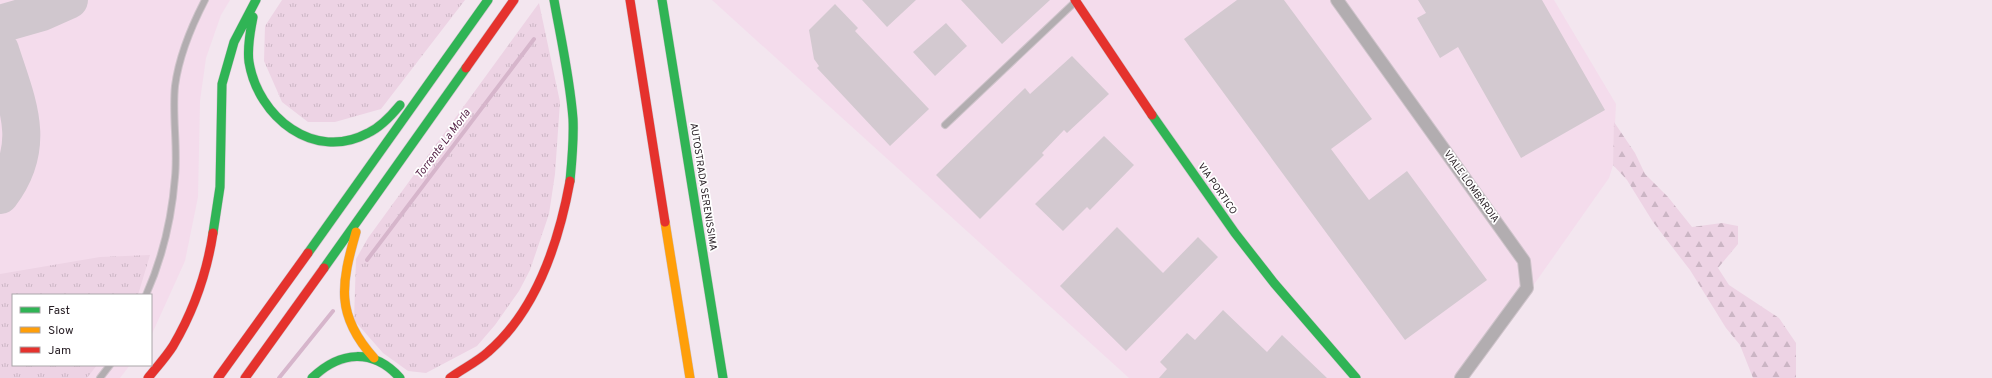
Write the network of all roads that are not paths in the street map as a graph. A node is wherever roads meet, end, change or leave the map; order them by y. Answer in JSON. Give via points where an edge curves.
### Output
{"nodes":[{"id":1,"x":205,"y":0,"type":"edge"},
{"id":2,"x":256,"y":0,"type":"edge"},
{"id":3,"x":488,"y":0,"type":"edge"},
{"id":4,"x":514,"y":0,"type":"edge"},
{"id":5,"x":554,"y":0,"type":"edge"},
{"id":6,"x":630,"y":0,"type":"edge"},
{"id":7,"x":662,"y":0,"type":"edge"},
{"id":8,"x":1337,"y":0,"type":"edge"},
{"id":9,"x":1075,"y":1,"type":"edge"},
{"id":10,"x":453,"y":50,"type":"junction"},
{"id":11,"x":945,"y":125,"type":"dead end"},
{"id":12,"x":361,"y":215,"type":"junction"},
{"id":13,"x":146,"y":294,"type":"edge"},
{"id":14,"x":374,"y":358,"type":"junction"},
{"id":15,"x":109,"y":366,"type":"edge"},
{"id":16,"x":458,"y":372,"type":"junction"},
{"id":17,"x":399,"y":376,"type":"edge"},
{"id":18,"x":100,"y":378,"type":"edge"},
{"id":19,"x":148,"y":378,"type":"edge"},
{"id":20,"x":218,"y":378,"type":"edge"},
{"id":21,"x":245,"y":378,"type":"edge"},
{"id":22,"x":312,"y":378,"type":"edge"},
{"id":23,"x":409,"y":378,"type":"edge"},
{"id":24,"x":440,"y":378,"type":"edge"},
{"id":25,"x":450,"y":378,"type":"edge"},
{"id":26,"x":690,"y":378,"type":"edge"},
{"id":27,"x":723,"y":378,"type":"edge"},
{"id":28,"x":1356,"y":378,"type":"edge"},
{"id":29,"x":1461,"y":378,"type":"edge"}],
"edges":[{"from":1,"to":13,"type":"lane","via":[[183,52],[175,86],[175,177],[167,227],[154,277]]},
{"from":2,"to":10,"type":"main road","via":[[248,62],[256,89],[270,110],[289,129],[313,140],[357,138],[373,131],[388,120],[430,68]]},
{"from":2,"to":19,"type":"main road","via":[[234,42],[222,84],[220,187],[210,251],[185,323],[172,347]]},
{"from":3,"to":10,"type":"main road"},
{"from":4,"to":12,"type":"main road"},
{"from":5,"to":16,"type":"main road","via":[[573,121],[572,159],[566,203],[558,234],[547,264],[523,312],[491,350]]},
{"from":6,"to":26,"type":"main road"},
{"from":7,"to":27,"type":"main road","name":"AUTOSTRADA SERENISSIMA"},
{"from":8,"to":29,"type":"street","name":"VIALE LOMBARDIA","via":[[1524,262],[1527,288]]},
{"from":9,"to":11,"type":"lane","name":"VIA PORTICO"},
{"from":9,"to":28,"type":"main road","name":"VIA PORTICO","via":[[1235,233],[1274,283]]},
{"from":10,"to":20,"type":"main road"},
{"from":12,"to":14,"type":"main road","via":[[347,265],[344,306],[355,335]]},
{"from":12,"to":21,"type":"main road"},
{"from":14,"to":17,"type":"main road"},
{"from":14,"to":22,"type":"main road","via":[[340,358],[328,363]]},
{"from":15,"to":18,"type":"lane"},
{"from":16,"to":24,"type":"main road"},
{"from":16,"to":25,"type":"main road"},
{"from":17,"to":23,"type":"main road"}]}
